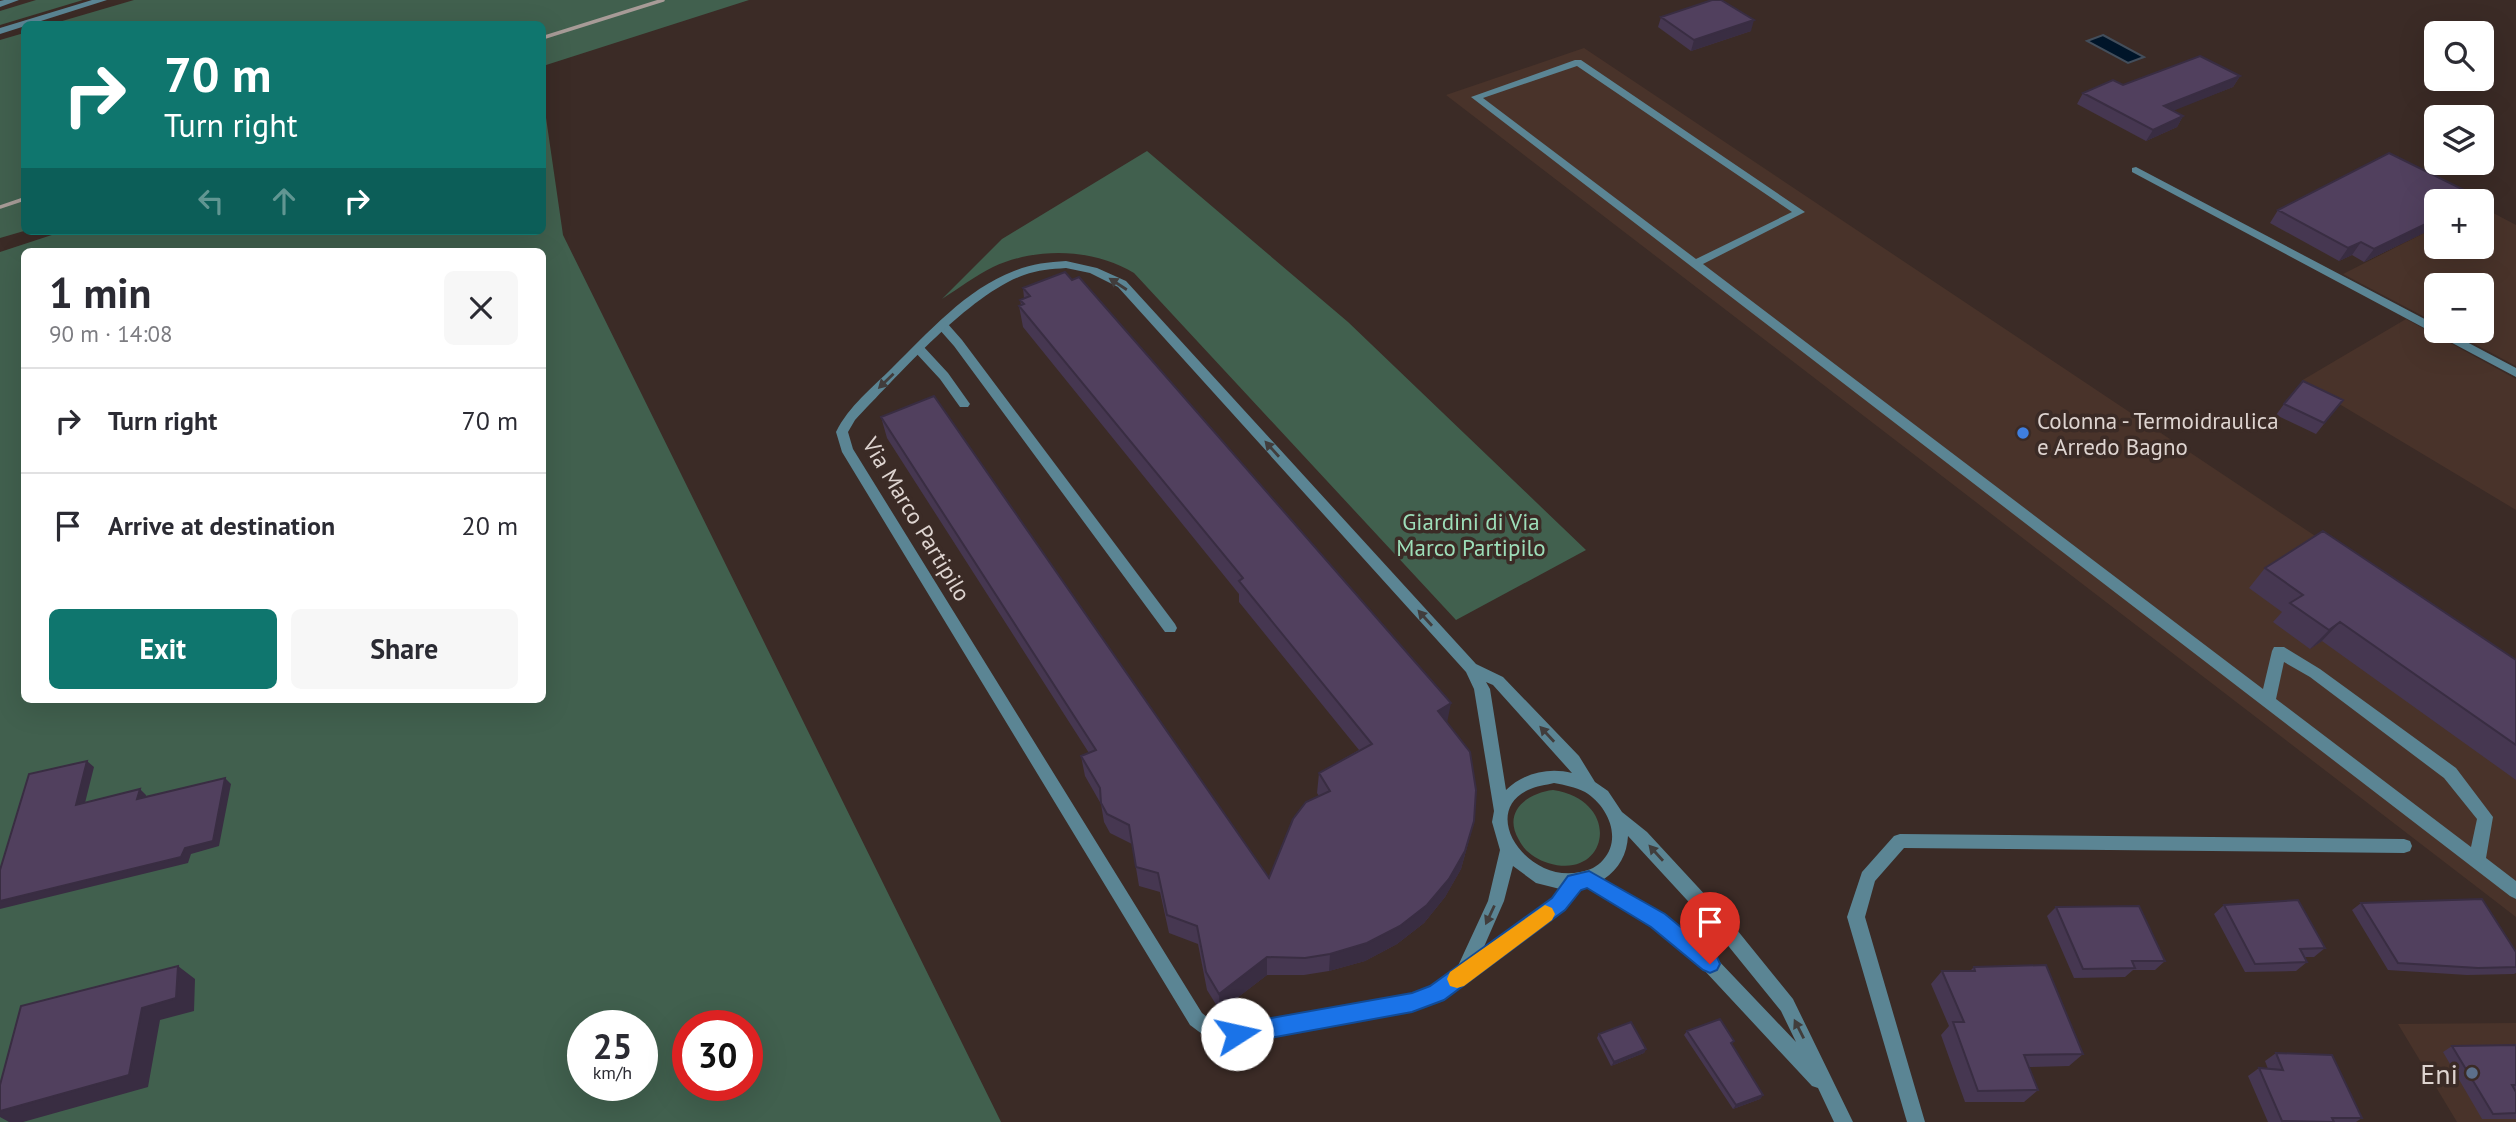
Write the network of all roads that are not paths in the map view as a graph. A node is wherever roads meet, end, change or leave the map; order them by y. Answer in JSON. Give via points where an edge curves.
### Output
{"nodes":[{"id":1,"x":14,"y":0,"type":"edge"},
{"id":2,"x":102,"y":0,"type":"edge"},
{"id":3,"x":0,"y":4,"type":"edge"},
{"id":4,"x":33,"y":21,"type":"edge"},
{"id":5,"x":21,"y":25,"type":"edge"},
{"id":6,"x":0,"y":31,"type":"edge"},
{"id":7,"x":2136,"y":170,"type":"dead end"},
{"id":8,"x":1695,"y":264,"type":"junction"},
{"id":9,"x":2424,"y":323,"type":"edge"},
{"id":10,"x":943,"y":326,"type":"junction"},
{"id":11,"x":2461,"y":343,"type":"edge"},
{"id":12,"x":919,"y":349,"type":"junction"},
{"id":13,"x":2516,"y":373,"type":"edge"},
{"id":14,"x":964,"y":404,"type":"dead end"},
{"id":15,"x":1170,"y":628,"type":"dead end"},
{"id":16,"x":1471,"y":668,"type":"junction"},
{"id":17,"x":2268,"y":702,"type":"junction"},
{"id":18,"x":1589,"y":787,"type":"junction"},
{"id":19,"x":1501,"y":808,"type":"junction"},
{"id":20,"x":1618,"y":818,"type":"junction"},
{"id":21,"x":2404,"y":846,"type":"dead end"},
{"id":22,"x":1508,"y":851,"type":"junction"},
{"id":23,"x":2477,"y":861,"type":"junction"},
{"id":24,"x":1582,"y":881,"type":"junction"},
{"id":25,"x":2516,"y":891,"type":"edge"},
{"id":26,"x":1462,"y":975,"type":"junction"},
{"id":27,"x":1830,"y":1090,"type":"junction"},
{"id":28,"x":1844,"y":1122,"type":"edge"},
{"id":29,"x":1916,"y":1122,"type":"edge"}],
"edges":[{"from":1,"to":3,"type":"street"},
{"from":2,"to":4,"type":"street"},
{"from":5,"to":6,"type":"street"},
{"from":7,"to":9,"type":"street"},
{"from":8,"to":8,"type":"street","via":[[1800,212],[1578,62],[1476,97]]},
{"from":8,"to":17,"type":"street"},
{"from":10,"to":12,"type":"street","name":"Via Marco Partipilo"},
{"from":10,"to":15,"type":"street"},
{"from":16,"to":10,"type":"street","name":"Via Marco Partipilo","one_way":true,"via":[[1122,284],[1092,269],[1042,267],[1011,275],[979,293]]},
{"from":11,"to":13,"type":"street"},
{"from":12,"to":14,"type":"street"},
{"from":12,"to":26,"type":"street","name":"Via Marco Partipilo","one_way":true,"via":[[850,417],[842,432],[847,449],[1196,1019],[1214,1034],[1237,1034],[1412,1003]]},
{"from":18,"to":16,"type":"street","name":"Via Marco Partipilo","one_way":true,"via":[[1573,761],[1498,681]]},
{"from":16,"to":19,"type":"street","name":"Via Marco Partipilo","via":[[1482,689]]},
{"from":17,"to":23,"type":"street"},
{"from":17,"to":23,"type":"street","via":[[2279,652],[2315,673],[2450,773],[2485,817]]},
{"from":18,"to":19,"type":"street","via":[[1572,779],[1536,778],[1508,794]]},
{"from":18,"to":20,"type":"street","via":[[1602,795]]},
{"from":19,"to":22,"type":"street","via":[[1500,829]]},
{"from":20,"to":24,"type":"street","via":[[1620,848],[1614,862]]},
{"from":27,"to":20,"type":"street","one_way":true,"via":[[1787,1005],[1727,931]]},
{"from":21,"to":29,"type":"street","via":[[1900,841],[1868,877],[1856,917]]},
{"from":22,"to":24,"type":"street","via":[[1537,875]]},
{"from":22,"to":26,"type":"street","one_way":true,"via":[[1496,901]]},
{"from":23,"to":25,"type":"street"},
{"from":24,"to":26,"type":"street","name":"Via Marco Partipilo","via":[[1559,904]]},
{"from":24,"to":27,"type":"street","via":[[1658,921],[1710,964]]},
{"from":27,"to":28,"type":"street"}]}
